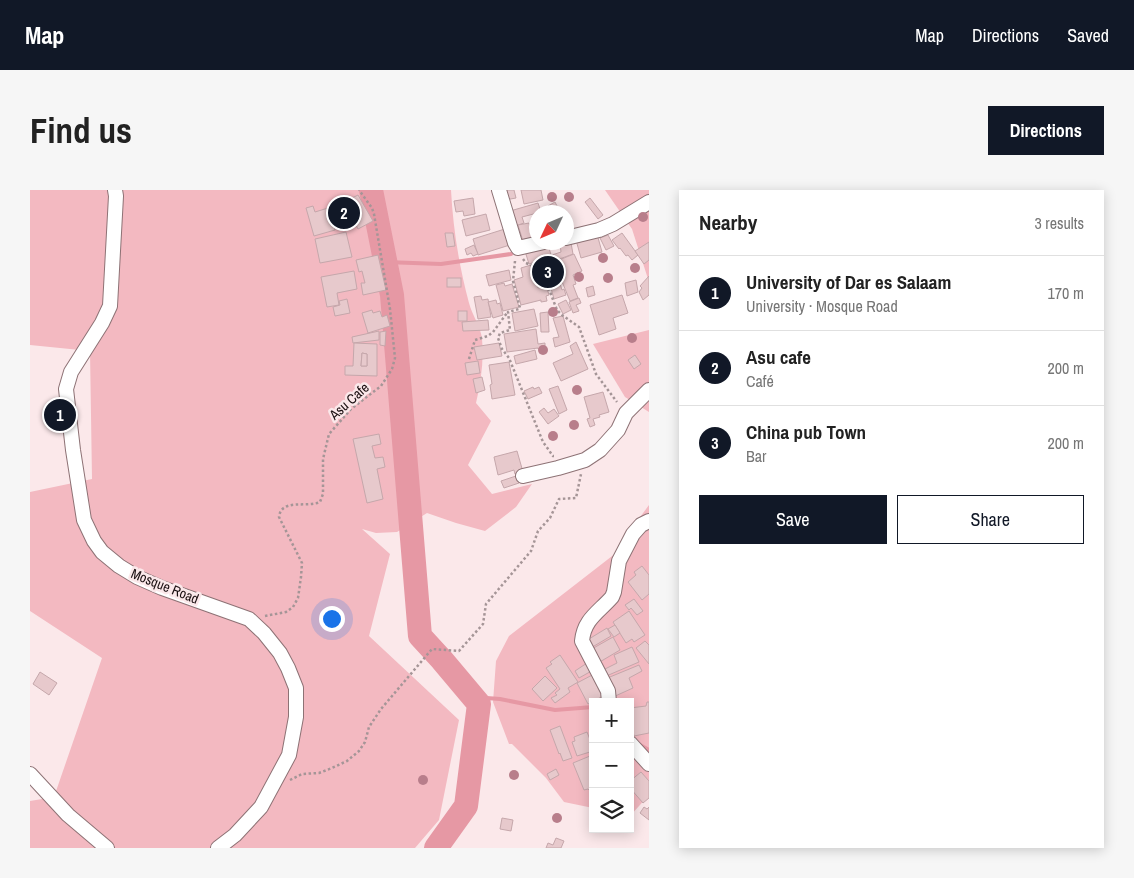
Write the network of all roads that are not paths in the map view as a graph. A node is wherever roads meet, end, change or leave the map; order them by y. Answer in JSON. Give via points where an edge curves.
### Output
{"nodes":[{"id":1,"x":115,"y":190,"type":"edge"},
{"id":2,"x":499,"y":190,"type":"edge"},
{"id":3,"x":649,"y":202,"type":"edge"},
{"id":4,"x":574,"y":236,"type":"edge"},
{"id":5,"x":529,"y":245,"type":"edge"},
{"id":6,"x":649,"y":390,"type":"edge"},
{"id":7,"x":523,"y":476,"type":"dead end"},
{"id":8,"x":649,"y":521,"type":"edge"},
{"id":9,"x":608,"y":698,"type":"edge"},
{"id":10,"x":634,"y":747,"type":"edge"},
{"id":11,"x":649,"y":764,"type":"edge"},
{"id":12,"x":30,"y":774,"type":"edge"},
{"id":13,"x":106,"y":848,"type":"edge"},
{"id":14,"x":218,"y":848,"type":"edge"}],
"edges":[{"from":1,"to":14,"type":"street","name":"Mosque Road","via":[[110,306],[71,372],[66,389],[84,520],[102,552],[118,566],[162,588],[249,619],[280,653],[296,688],[296,717],[289,755],[261,807]]},
{"from":2,"to":5,"type":"street","via":[[515,243],[518,248]]},
{"from":3,"to":4,"type":"street","via":[[600,230]]},
{"from":6,"to":7,"type":"street","via":[[626,413],[618,430],[600,450],[585,460]]},
{"from":8,"to":9,"type":"street","via":[[633,534],[619,561],[612,597],[591,619],[582,636],[608,691]]},
{"from":10,"to":11,"type":"street"},
{"from":12,"to":13,"type":"street","via":[[68,815]]}]}
